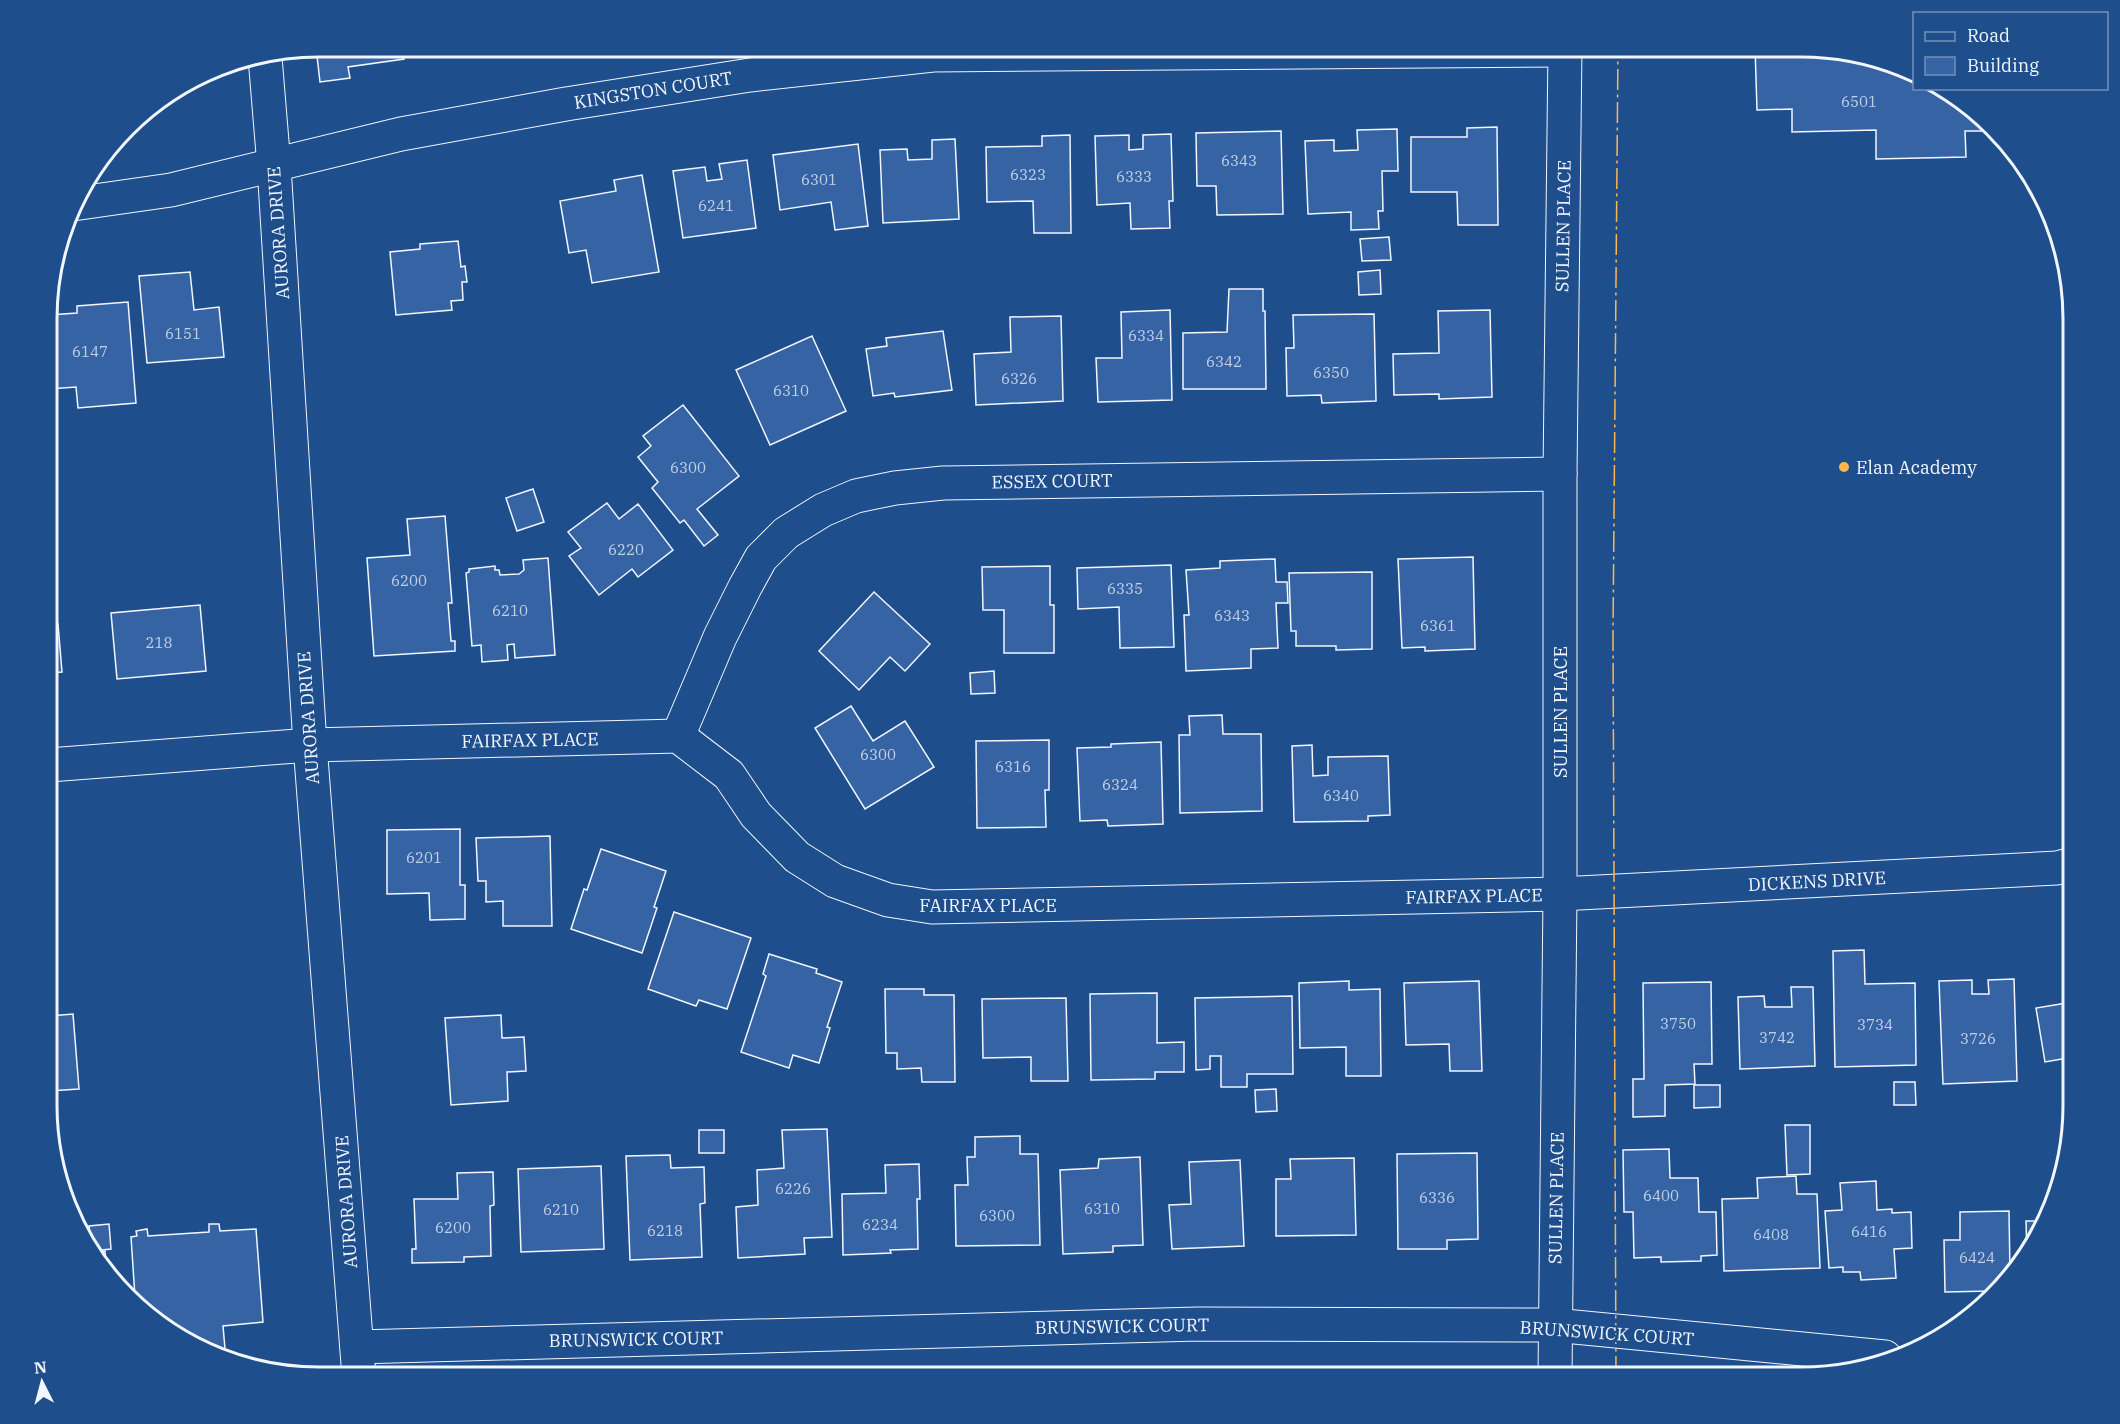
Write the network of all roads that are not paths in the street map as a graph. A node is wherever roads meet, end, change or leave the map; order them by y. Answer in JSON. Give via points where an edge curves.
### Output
{"nodes":[{"id":1,"x":923,"y":57,"type":"edge"},
{"id":2,"x":1565,"y":57,"type":"edge"},
{"id":3,"x":265,"y":63,"type":"edge"},
{"id":4,"x":274,"y":166,"type":"junction"},
{"id":5,"x":84,"y":202,"type":"edge"},
{"id":6,"x":1560,"y":474,"type":"junction"},
{"id":7,"x":678,"y":736,"type":"junction"},
{"id":8,"x":310,"y":745,"type":"junction"},
{"id":9,"x":57,"y":764,"type":"edge"},
{"id":10,"x":2063,"y":866,"type":"edge"},
{"id":11,"x":1560,"y":894,"type":"junction"},
{"id":12,"x":1554,"y":1325,"type":"junction"},
{"id":13,"x":1875,"y":1356,"type":"edge"},
{"id":14,"x":358,"y":1362,"type":"edge"},
{"id":15,"x":1555,"y":1367,"type":"edge"}],
"edges":[{"from":1,"to":4,"type":"street","name":"KINGSTON COURT","via":[[750,75],[566,104],[401,134]]},
{"from":2,"to":6,"type":"street","name":"SULLEN PLACE"},
{"from":3,"to":4,"type":"street","name":"AURORA DRIVE"},
{"from":4,"to":5,"type":"street","name":"KINGSTON COURT","via":[[171,190]]},
{"from":4,"to":8,"type":"street","name":"AURORA DRIVE"},
{"from":6,"to":7,"type":"street","name":"ESSEX COURT","via":[[943,483],[856,496],[823,510],[786,533],[761,558],[720,638]]},
{"from":6,"to":11,"type":"street","name":"SULLEN PLACE"},
{"from":7,"to":8,"type":"street","name":"FAIRFAX PLACE"},
{"from":7,"to":11,"type":"street","name":"FAIRFAX PLACE","via":[[729,775],[756,815],[797,857],[835,881],[888,900],[932,907],[978,907]]},
{"from":8,"to":9,"type":"street","name":"FAIRFAX PLACE"},
{"from":8,"to":14,"type":"street","name":"AURORA DRIVE"},
{"from":10,"to":11,"type":"street","name":"DICKENS DRIVE"},
{"from":11,"to":12,"type":"street","name":"SULLEN PLACE"},
{"from":12,"to":13,"type":"street","name":"BRUNSWICK COURT"},
{"from":12,"to":14,"type":"street","name":"BRUNSWICK COURT","via":[[1198,1324]]},
{"from":12,"to":15,"type":"street","name":"SULLEN PLACE"}]}
